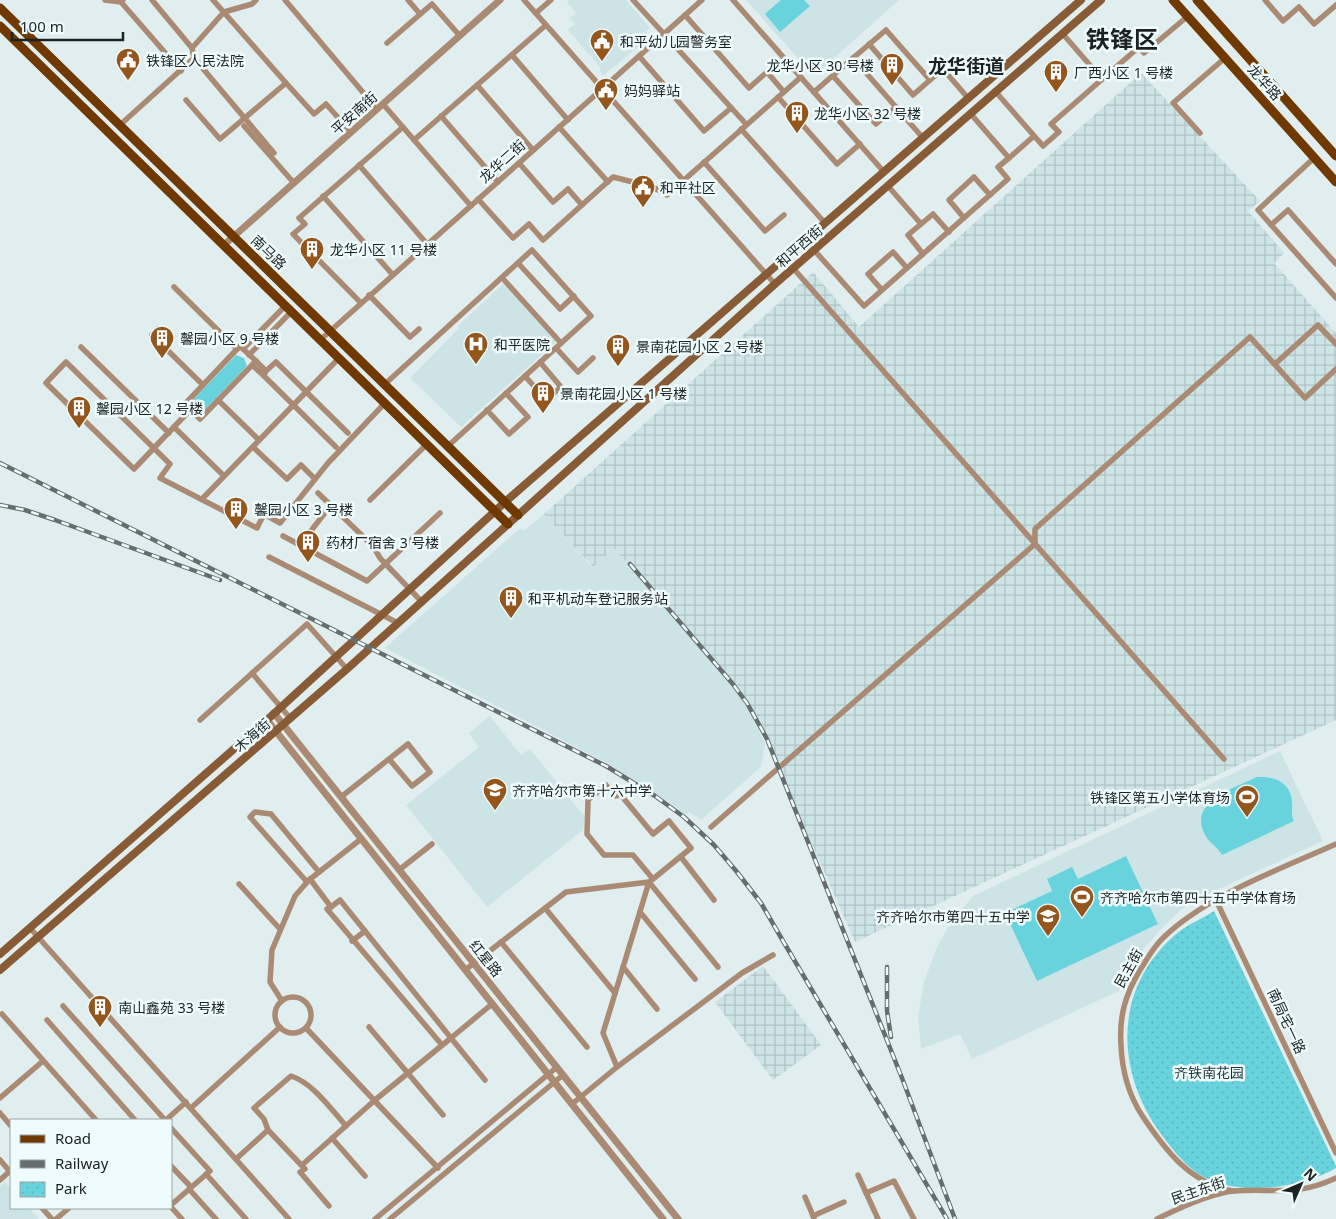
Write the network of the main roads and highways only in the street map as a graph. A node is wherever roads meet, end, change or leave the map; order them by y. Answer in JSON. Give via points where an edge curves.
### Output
{"nodes":[{"id":1,"x":1081,"y":0,"type":"edge"},
{"id":2,"x":1101,"y":0,"type":"edge"},
{"id":3,"x":1174,"y":0,"type":"edge"},
{"id":4,"x":1197,"y":0,"type":"edge"},
{"id":5,"x":0,"y":8,"type":"edge"},
{"id":6,"x":0,"y":26,"type":"edge"},
{"id":7,"x":1336,"y":156,"type":"edge"},
{"id":8,"x":1336,"y":182,"type":"edge"},
{"id":9,"x":505,"y":502,"type":"junction"},
{"id":10,"x":495,"y":511,"type":"junction"},
{"id":11,"x":518,"y":515,"type":"junction"},
{"id":12,"x":508,"y":524,"type":"junction"},
{"id":13,"x":0,"y":954,"type":"edge"},
{"id":14,"x":0,"y":970,"type":"edge"}],
"edges":[{"from":1,"to":9,"type":"main road","name":"和平西街"},
{"from":2,"to":11,"type":"main road","name":"和平西街","via":[[793,268]]},
{"from":3,"to":8,"type":"main road","name":"龙华路"},
{"from":4,"to":7,"type":"main road","name":"龙华路"},
{"from":5,"to":9,"type":"main road","name":"南马路"},
{"from":6,"to":10,"type":"main road","name":"南马路"},
{"from":9,"to":10,"type":"main road","name":"木海街"},
{"from":9,"to":11,"type":"main road","name":"南马路"},
{"from":10,"to":12,"type":"main road","name":"南马路"},
{"from":10,"to":13,"type":"main road","name":"木海街","via":[[267,720]]},
{"from":11,"to":12,"type":"main road","name":"木海街"},
{"from":12,"to":14,"type":"main road","name":"木海街","via":[[348,669]]}]}
